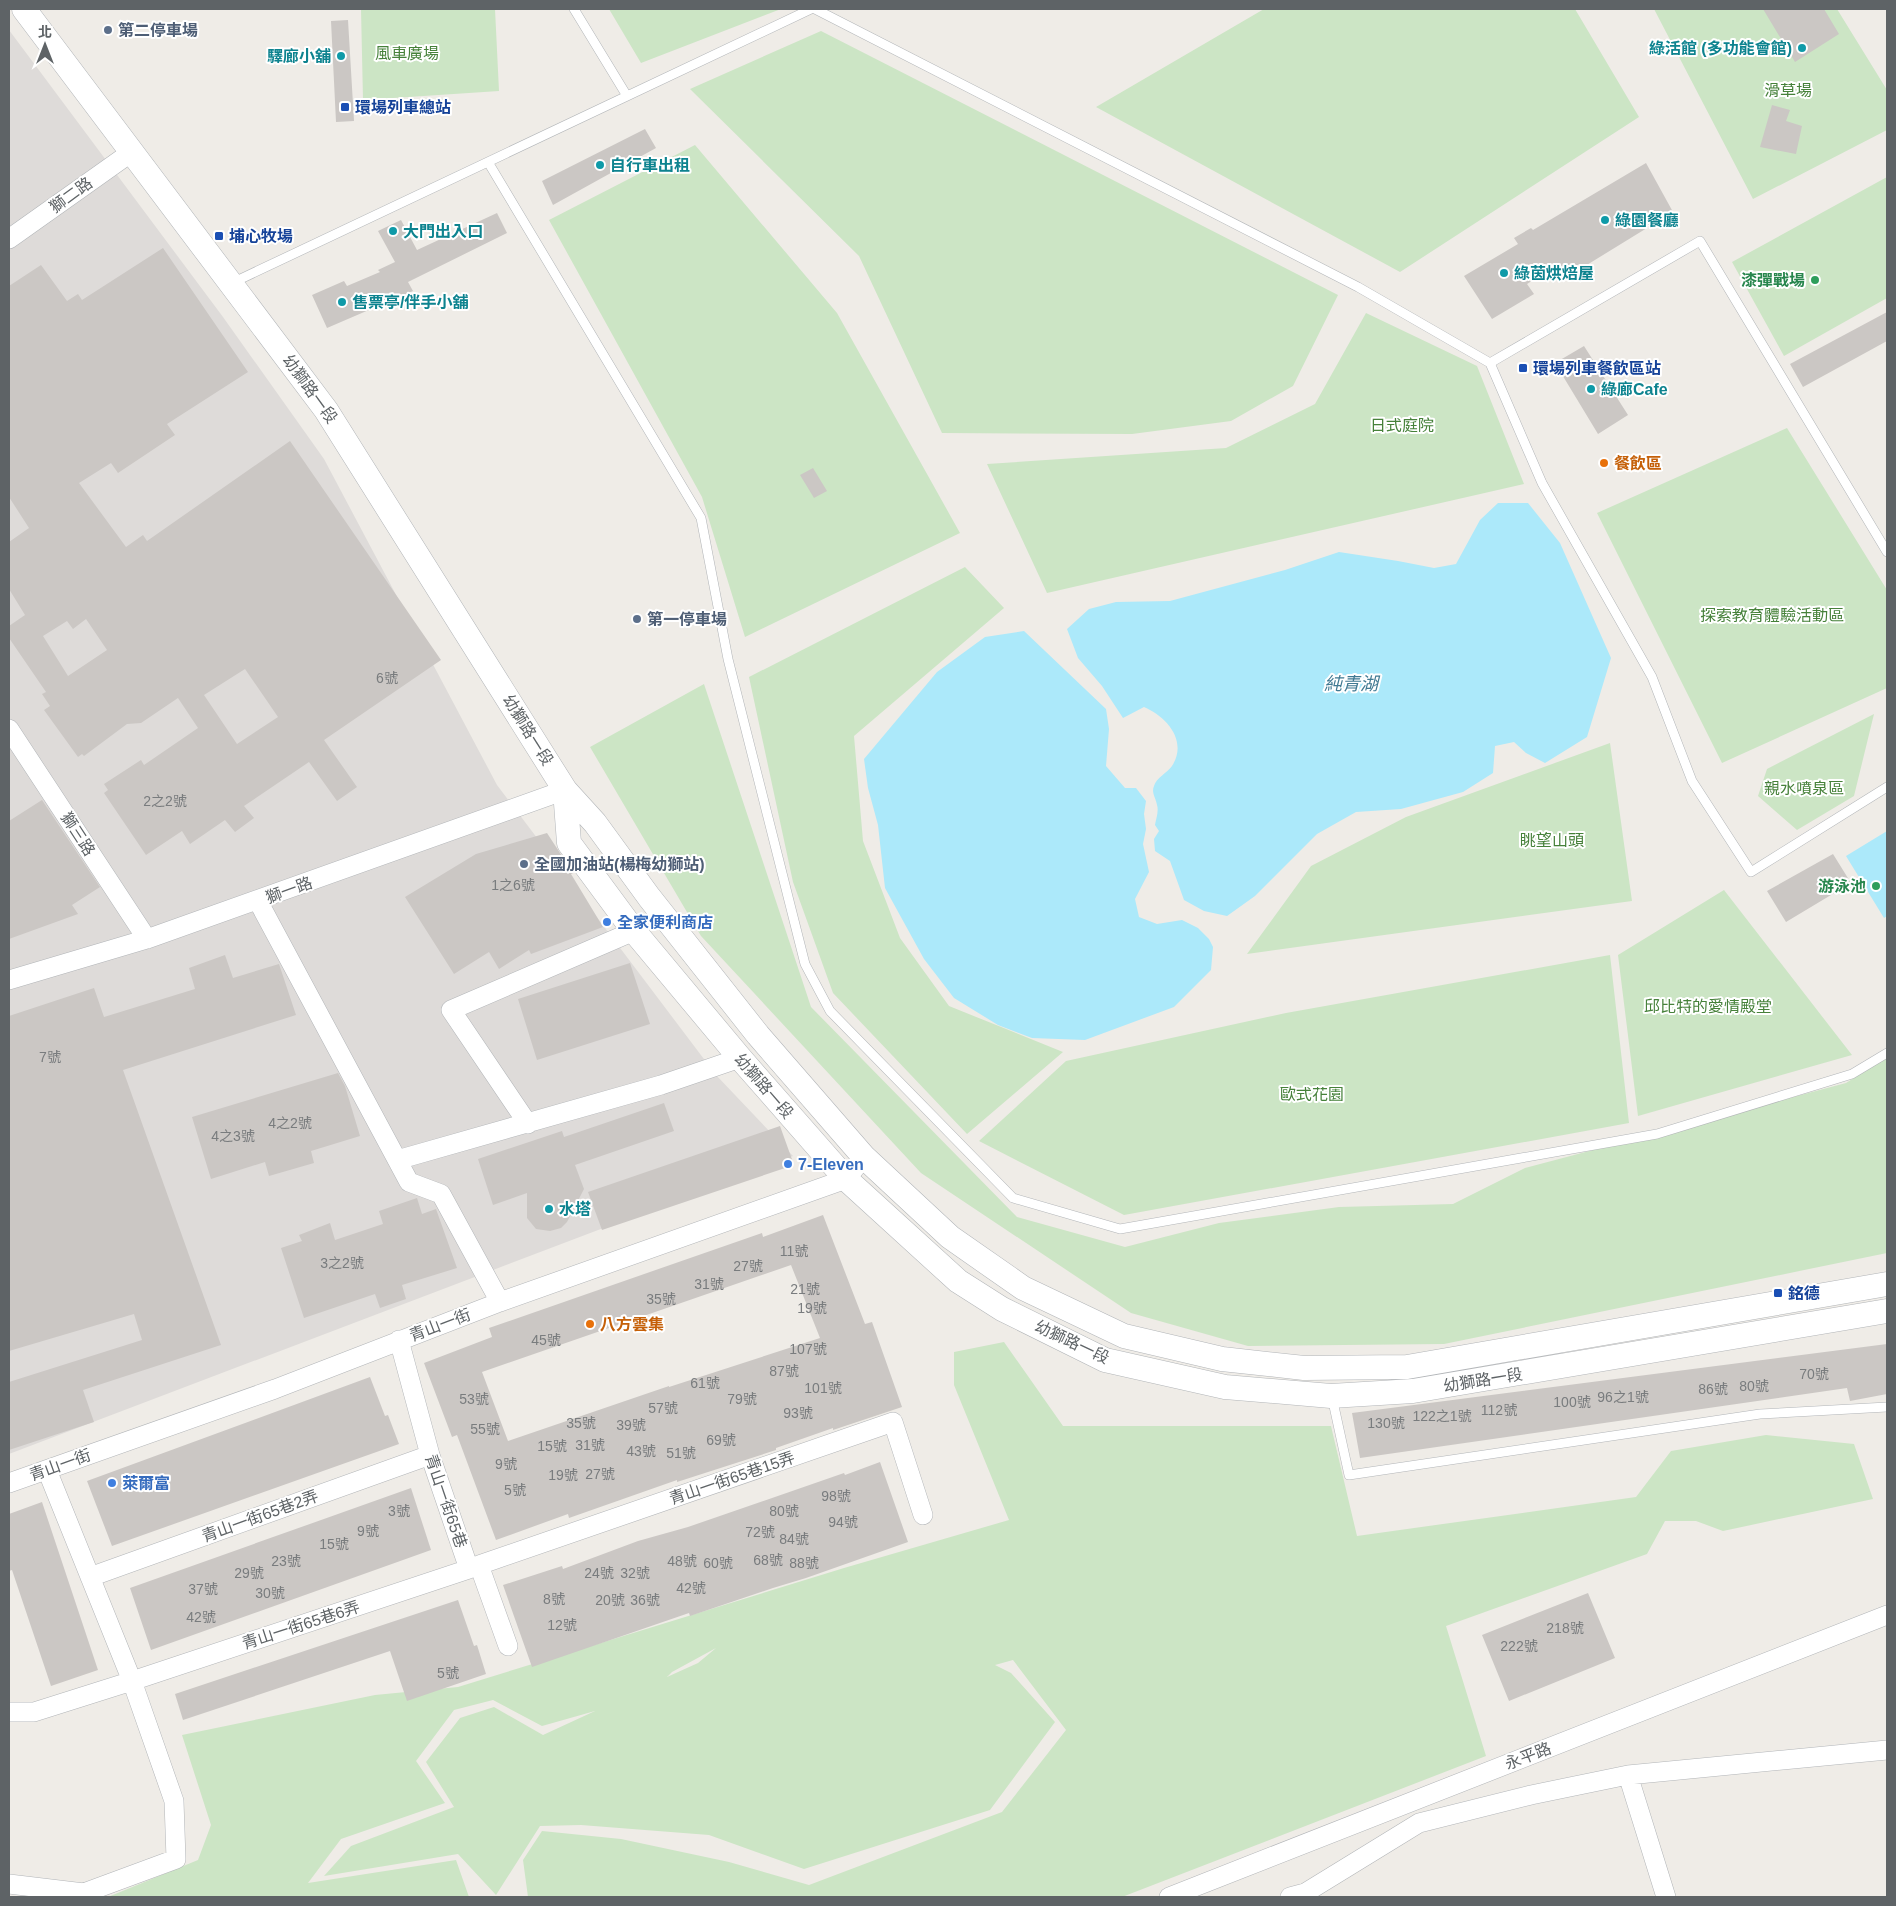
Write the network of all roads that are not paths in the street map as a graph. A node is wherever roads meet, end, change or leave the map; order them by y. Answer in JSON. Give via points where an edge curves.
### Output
{"nodes":[{"id":1,"x":24,"y":9,"type":"edge"},
{"id":2,"x":574,"y":9,"type":"edge"},
{"id":3,"x":811,"y":9,"type":"edge"},
{"id":4,"x":816,"y":9,"type":"edge"},
{"id":5,"x":627,"y":96,"type":"junction"},
{"id":6,"x":132,"y":151,"type":"junction"},
{"id":7,"x":488,"y":162,"type":"junction"},
{"id":8,"x":9,"y":239,"type":"edge"},
{"id":9,"x":232,"y":283,"type":"junction"},
{"id":10,"x":1490,"y":363,"type":"junction"},
{"id":11,"x":1887,"y":552,"type":"edge"},
{"id":12,"x":9,"y":729,"type":"edge"},
{"id":13,"x":1887,"y":787,"type":"edge"},
{"id":14,"x":565,"y":790,"type":"junction"},
{"id":15,"x":258,"y":901,"type":"junction"},
{"id":16,"x":634,"y":931,"type":"junction"},
{"id":17,"x":147,"y":939,"type":"junction"},
{"id":18,"x":9,"y":980,"type":"edge"},
{"id":19,"x":1887,"y":1053,"type":"edge"},
{"id":20,"x":740,"y":1058,"type":"junction"},
{"id":21,"x":528,"y":1124,"type":"junction"},
{"id":22,"x":864,"y":1157,"type":"junction"},
{"id":23,"x":397,"y":1160,"type":"junction"},
{"id":24,"x":846,"y":1179,"type":"junction"},
{"id":25,"x":1887,"y":1284,"type":"edge"},
{"id":26,"x":500,"y":1302,"type":"junction"},
{"id":27,"x":1887,"y":1311,"type":"edge"},
{"id":28,"x":399,"y":1340,"type":"junction"},
{"id":29,"x":1331,"y":1396,"type":"junction"},
{"id":30,"x":1887,"y":1407,"type":"edge"},
{"id":31,"x":430,"y":1455,"type":"junction"},
{"id":32,"x":47,"y":1470,"type":"junction"},
{"id":33,"x":9,"y":1483,"type":"edge"},
{"id":34,"x":923,"y":1515,"type":"dead end"},
{"id":35,"x":474,"y":1567,"type":"junction"},
{"id":36,"x":90,"y":1577,"type":"junction"},
{"id":37,"x":1887,"y":1615,"type":"edge"},
{"id":38,"x":508,"y":1646,"type":"dead end"},
{"id":39,"x":132,"y":1681,"type":"junction"},
{"id":40,"x":9,"y":1712,"type":"edge"},
{"id":41,"x":1887,"y":1750,"type":"edge"},
{"id":42,"x":1628,"y":1774,"type":"junction"},
{"id":43,"x":1411,"y":1802,"type":"junction"},
{"id":44,"x":1419,"y":1823,"type":"junction"},
{"id":45,"x":9,"y":1884,"type":"edge"},
{"id":46,"x":1169,"y":1897,"type":"edge"},
{"id":47,"x":1290,"y":1897,"type":"edge"},
{"id":48,"x":1666,"y":1897,"type":"edge"}],
"edges":[{"from":1,"to":6,"type":"street","name":"幼獅路一段"},
{"from":2,"to":5,"type":"lane"},
{"from":3,"to":5,"type":"lane"},
{"from":4,"to":10,"type":"lane","via":[[1358,287]]},
{"from":5,"to":7,"type":"lane"},
{"from":6,"to":8,"type":"street","name":"獅二路"},
{"from":6,"to":9,"type":"street","name":"幼獅路一段"},
{"from":7,"to":9,"type":"lane"},
{"from":7,"to":19,"type":"lane","via":[[701,518],[728,659],[804,964],[830,1011],[1013,1198],[1120,1229],[1657,1134],[1852,1074]]},
{"from":9,"to":14,"type":"street","name":"幼獅路一段","via":[[326,410]]},
{"from":10,"to":11,"type":"lane","via":[[1700,242]]},
{"from":10,"to":13,"type":"lane","via":[[1542,483],[1652,677],[1692,781],[1751,872]]},
{"from":12,"to":17,"type":"street","name":"獅三路"},
{"from":14,"to":15,"type":"street","name":"獅一路"},
{"from":14,"to":16,"type":"street","name":"幼獅路一段","via":[[570,843]]},
{"from":14,"to":22,"type":"street","name":"幼獅路一段","via":[[595,823],[649,898],[758,1035]]},
{"from":15,"to":17,"type":"street","name":"獅一路"},
{"from":15,"to":23,"type":"street"},
{"from":16,"to":20,"type":"street","name":"幼獅路一段"},
{"from":16,"to":21,"type":"street","via":[[451,1010]]},
{"from":17,"to":18,"type":"street","name":"獅一路"},
{"from":20,"to":21,"type":"street"},
{"from":20,"to":24,"type":"street","name":"幼獅路一段"},
{"from":21,"to":23,"type":"street"},
{"from":22,"to":24,"type":"street"},
{"from":22,"to":25,"type":"street","name":"幼獅路一段","via":[[950,1237],[1023,1288],[1124,1336],[1222,1359],[1304,1368],[1408,1367]]},
{"from":23,"to":26,"type":"street","via":[[409,1182],[441,1194]]},
{"from":24,"to":26,"type":"street","name":"青山一街"},
{"from":24,"to":29,"type":"street","name":"幼獅路一段","via":[[958,1281],[1002,1309],[1105,1360],[1225,1386]]},
{"from":26,"to":28,"type":"street","name":"青山一街"},
{"from":27,"to":29,"type":"street","name":"幼獅路一段","via":[[1413,1391]]},
{"from":28,"to":31,"type":"street","name":"青山一街65巷"},
{"from":28,"to":32,"type":"street","name":"青山一街","via":[[275,1389]]},
{"from":29,"to":30,"type":"lane","via":[[1349,1475],[1760,1414]]},
{"from":31,"to":35,"type":"street","name":"青山一街65巷"},
{"from":31,"to":36,"type":"street","name":"青山一街65巷2弄"},
{"from":32,"to":33,"type":"street","name":"青山一街"},
{"from":32,"to":36,"type":"street"},
{"from":34,"to":35,"type":"street","name":"青山一街65巷15弄","via":[[893,1422]]},
{"from":35,"to":38,"type":"street","name":"青山一街65巷"},
{"from":35,"to":39,"type":"street","name":"青山一街65巷6弄"},
{"from":36,"to":39,"type":"street"},
{"from":37,"to":43,"type":"street","name":"永平路"},
{"from":39,"to":40,"type":"street","name":"青山一街65巷6弄","via":[[34,1712]]},
{"from":39,"to":45,"type":"street","via":[[174,1801],[176,1859],[84,1892]]},
{"from":41,"to":42,"type":"street"},
{"from":42,"to":44,"type":"street"},
{"from":42,"to":48,"type":"street"},
{"from":43,"to":44,"type":"street"},
{"from":43,"to":46,"type":"street","name":"永平路"},
{"from":44,"to":47,"type":"street","via":[[1305,1892]]}]}
